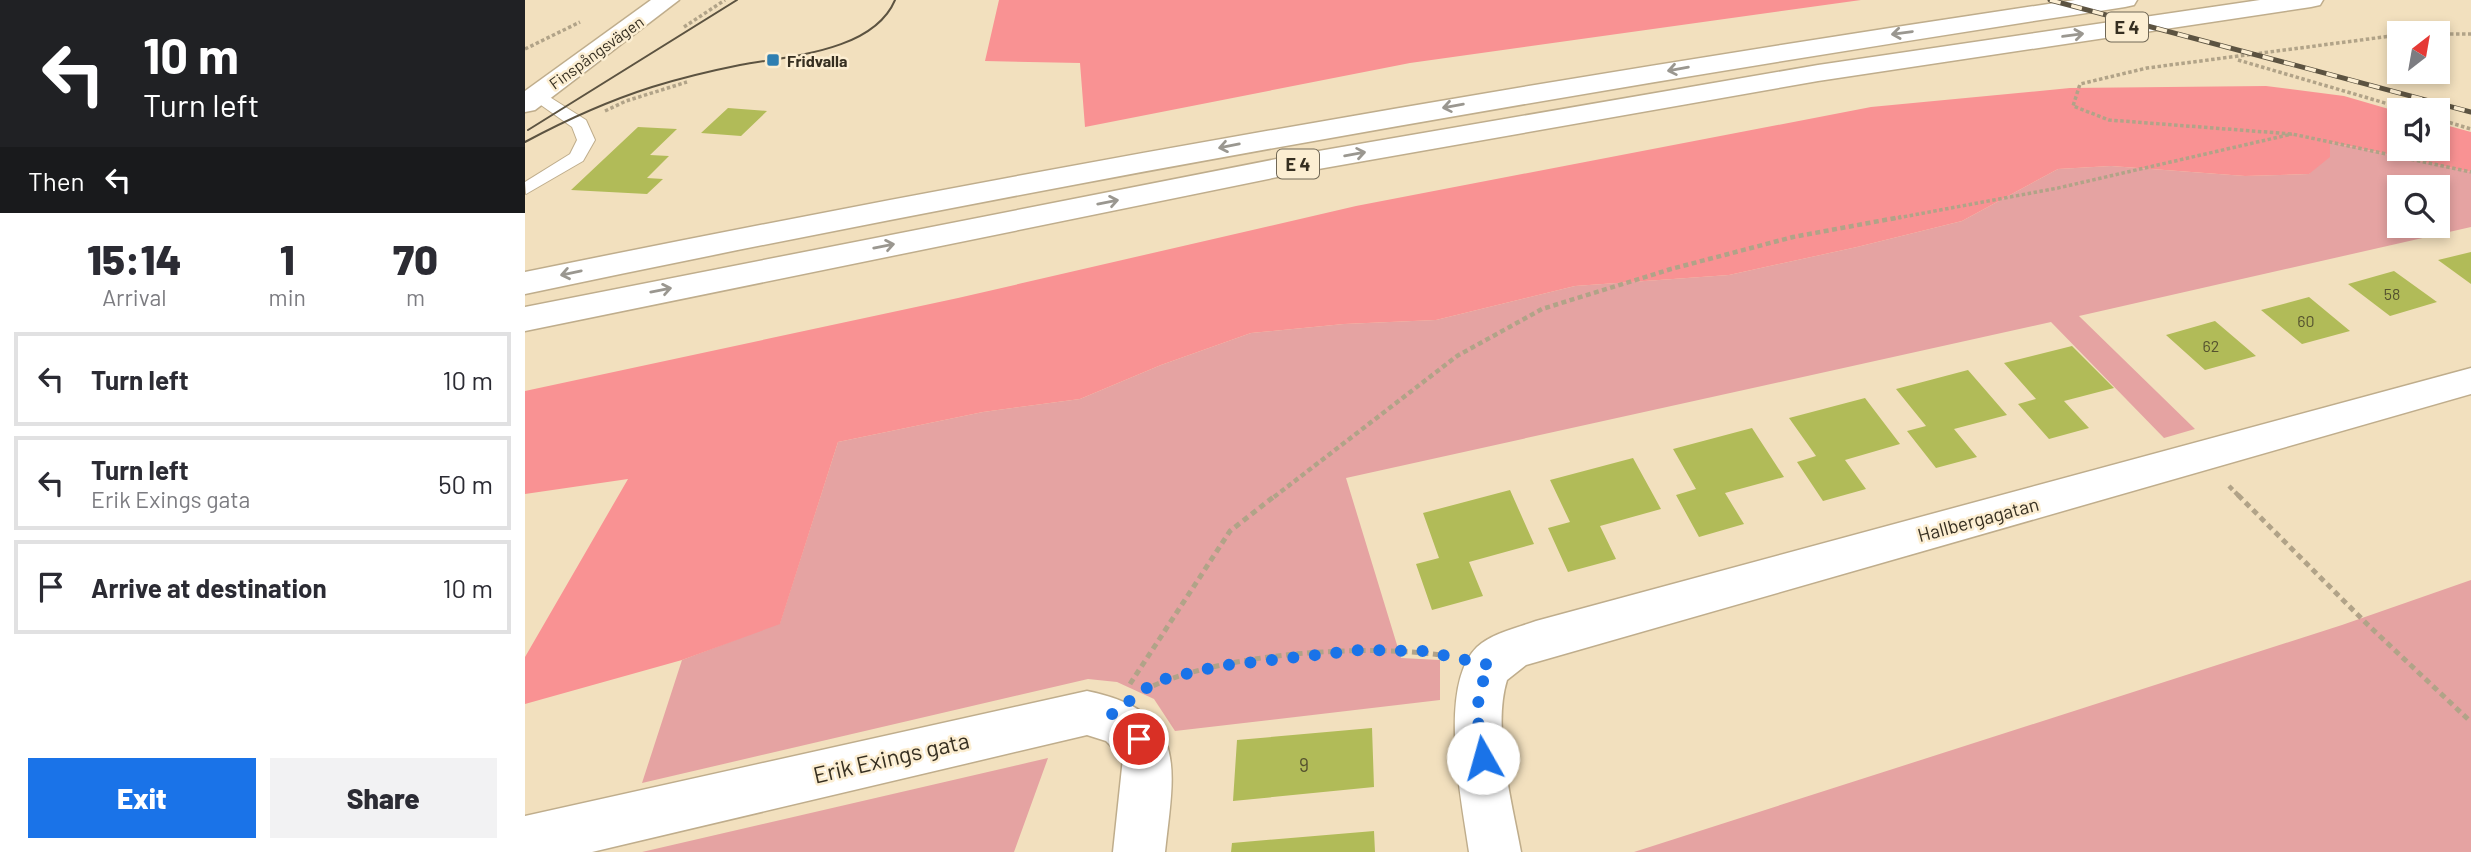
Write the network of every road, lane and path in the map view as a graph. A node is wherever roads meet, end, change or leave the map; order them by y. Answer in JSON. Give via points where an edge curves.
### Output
{"nodes":[{"id":1,"x":630,"y":0,"type":"edge"},
{"id":2,"x":667,"y":0,"type":"edge"},
{"id":3,"x":725,"y":0,"type":"edge"},
{"id":4,"x":2125,"y":0,"type":"edge"},
{"id":5,"x":2311,"y":0,"type":"edge"},
{"id":6,"x":580,"y":22,"type":"dead end"},
{"id":7,"x":674,"y":33,"type":"dead end"},
{"id":8,"x":2450,"y":34,"type":"edge"},
{"id":9,"x":2471,"y":34,"type":"edge"},
{"id":10,"x":2387,"y":37,"type":"edge"},
{"id":11,"x":535,"y":54,"type":"edge"},
{"id":12,"x":2234,"y":58,"type":"junction"},
{"id":13,"x":529,"y":97,"type":"edge"},
{"id":14,"x":2387,"y":103,"type":"edge"},
{"id":15,"x":2450,"y":123,"type":"edge"},
{"id":16,"x":2471,"y":129,"type":"edge"},
{"id":17,"x":2292,"y":134,"type":"junction"},
{"id":18,"x":2471,"y":172,"type":"edge"},
{"id":19,"x":526,"y":189,"type":"edge"},
{"id":20,"x":525,"y":283,"type":"edge"},
{"id":21,"x":525,"y":319,"type":"edge"},
{"id":22,"x":2471,"y":381,"type":"edge"},
{"id":23,"x":2201,"y":458,"type":"junction"},
{"id":24,"x":1490,"y":665,"type":"junction"},
{"id":25,"x":1108,"y":717,"type":"junction"},
{"id":26,"x":2471,"y":722,"type":"edge"},
{"id":27,"x":525,"y":842,"type":"edge"},
{"id":28,"x":1139,"y":852,"type":"edge"},
{"id":29,"x":1495,"y":852,"type":"edge"}],
"edges":[{"from":1,"to":11,"type":"main road","name":"Finspångsvägen"},
{"from":2,"to":13,"type":"main road","name":"Finspångsvägen"},
{"from":3,"to":7,"type":"path"},
{"from":4,"to":20,"type":"main road","number":"E 4","one_way":true,"via":[[1795,49],[1290,134]]},
{"from":21,"to":5,"type":"main road","number":"E 4","one_way":true,"via":[[1320,160],[1818,73]]},
{"from":6,"to":11,"type":"path"},
{"from":8,"to":9,"type":"path"},
{"from":10,"to":12,"type":"path"},
{"from":12,"to":14,"type":"path"},
{"from":12,"to":17,"type":"path","via":[[2147,68],[2080,84],[2073,106],[2109,120]]},
{"from":13,"to":19,"type":"lane","via":[[580,124],[586,140],[577,157]]},
{"from":15,"to":16,"type":"path"},
{"from":17,"to":18,"type":"path"},
{"from":17,"to":25,"type":"path","via":[[2058,188],[1793,237],[1542,309],[1457,356],[1230,531]]},
{"from":22,"to":23,"type":"main road","name":"Hallbergagatan"},
{"from":23,"to":24,"type":"main road","name":"Hallbergagatan","via":[[1536,641],[1507,652]]},
{"from":23,"to":26,"type":"path"},
{"from":24,"to":25,"type":"path","via":[[1423,651],[1360,650],[1219,666],[1156,681]]},
{"from":24,"to":29,"type":"main road","via":[[1479,687],[1477,711]]},
{"from":25,"to":27,"type":"main road","name":"Erik Exings gata","via":[[1087,713],[1047,720]]},
{"from":25,"to":28,"type":"main road","via":[[1139,739],[1148,757]]}]}
